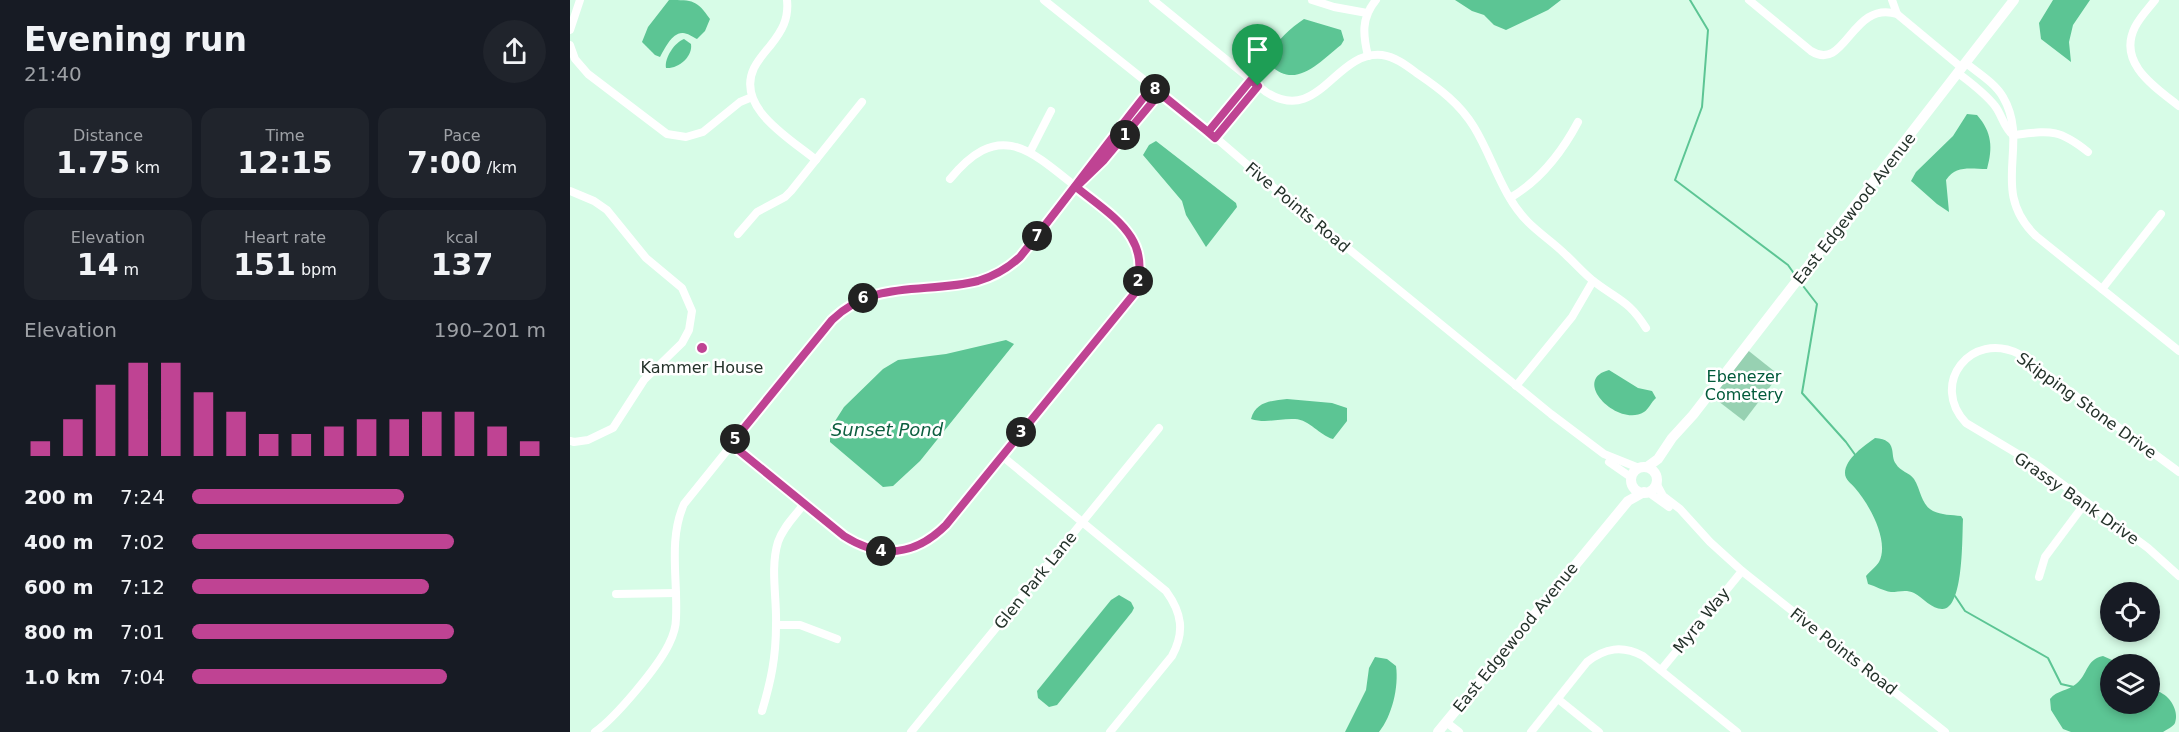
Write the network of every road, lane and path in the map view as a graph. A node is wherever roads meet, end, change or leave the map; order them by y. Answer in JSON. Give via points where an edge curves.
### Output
{"nodes":[{"id":1,"x":580,"y":0,"type":"edge"},
{"id":2,"x":787,"y":0,"type":"edge"},
{"id":3,"x":1044,"y":0,"type":"edge"},
{"id":4,"x":1153,"y":0,"type":"edge"},
{"id":5,"x":1312,"y":0,"type":"edge"},
{"id":6,"x":1376,"y":0,"type":"edge"},
{"id":7,"x":1749,"y":0,"type":"edge"},
{"id":8,"x":1892,"y":0,"type":"edge"},
{"id":9,"x":2014,"y":0,"type":"edge"},
{"id":10,"x":2155,"y":0,"type":"edge"},
{"id":11,"x":1367,"y":13,"type":"junction"},
{"id":12,"x":1897,"y":14,"type":"junction"},
{"id":13,"x":570,"y":30,"type":"edge"},
{"id":14,"x":571,"y":48,"type":"edge"},
{"id":15,"x":1368,"y":56,"type":"junction"},
{"id":16,"x":1962,"y":68,"type":"junction"},
{"id":17,"x":1254,"y":83,"type":"junction"},
{"id":18,"x":1152,"y":87,"type":"junction"},
{"id":19,"x":1160,"y":93,"type":"junction"},
{"id":20,"x":752,"y":97,"type":"junction"},
{"id":21,"x":862,"y":102,"type":"dead end"},
{"id":22,"x":2179,"y":106,"type":"edge"},
{"id":23,"x":1051,"y":111,"type":"dead end"},
{"id":24,"x":1578,"y":122,"type":"dead end"},
{"id":25,"x":1212,"y":135,"type":"junction"},
{"id":26,"x":2013,"y":135,"type":"junction"},
{"id":27,"x":1030,"y":152,"type":"junction"},
{"id":28,"x":2088,"y":152,"type":"dead end"},
{"id":29,"x":816,"y":160,"type":"junction"},
{"id":30,"x":950,"y":179,"type":"dead end"},
{"id":31,"x":1076,"y":187,"type":"junction"},
{"id":32,"x":570,"y":191,"type":"edge"},
{"id":33,"x":1509,"y":198,"type":"junction"},
{"id":34,"x":2161,"y":214,"type":"dead end"},
{"id":35,"x":738,"y":234,"type":"dead end"},
{"id":36,"x":1593,"y":281,"type":"junction"},
{"id":37,"x":2102,"y":289,"type":"junction"},
{"id":38,"x":1646,"y":328,"type":"dead end"},
{"id":39,"x":2179,"y":351,"type":"edge"},
{"id":40,"x":1961,"y":364,"type":"joint"},
{"id":41,"x":1516,"y":386,"type":"junction"},
{"id":42,"x":1551,"y":414,"type":"junction"},
{"id":43,"x":1693,"y":415,"type":"junction"},
{"id":44,"x":1159,"y":428,"type":"dead end"},
{"id":45,"x":570,"y":441,"type":"edge"},
{"id":46,"x":731,"y":444,"type":"junction"},
{"id":47,"x":1002,"y":456,"type":"junction"},
{"id":48,"x":1643,"y":468,"type":"junction"},
{"id":49,"x":2179,"y":472,"type":"edge"},
{"id":50,"x":1656,"y":479,"type":"junction"},
{"id":51,"x":1632,"y":480,"type":"junction"},
{"id":52,"x":1646,"y":492,"type":"junction"},
{"id":53,"x":2086,"y":502,"type":"junction"},
{"id":54,"x":804,"y":504,"type":"junction"},
{"id":55,"x":1082,"y":522,"type":"junction"},
{"id":56,"x":1592,"y":543,"type":"junction"},
{"id":57,"x":1742,"y":571,"type":"junction"},
{"id":58,"x":2179,"y":576,"type":"edge"},
{"id":59,"x":2039,"y":577,"type":"dead end"},
{"id":60,"x":676,"y":593,"type":"junction"},
{"id":61,"x":616,"y":594,"type":"dead end"},
{"id":62,"x":776,"y":625,"type":"junction"},
{"id":63,"x":837,"y":639,"type":"dead end"},
{"id":64,"x":1660,"y":670,"type":"junction"},
{"id":65,"x":1558,"y":699,"type":"junction"},
{"id":66,"x":762,"y":711,"type":"dead end"},
{"id":67,"x":1446,"y":722,"type":"junction"},
{"id":68,"x":595,"y":732,"type":"edge"},
{"id":69,"x":911,"y":732,"type":"edge"},
{"id":70,"x":1110,"y":732,"type":"edge"},
{"id":71,"x":1437,"y":732,"type":"edge"},
{"id":72,"x":1459,"y":732,"type":"edge"},
{"id":73,"x":1531,"y":732,"type":"edge"},
{"id":74,"x":1599,"y":732,"type":"edge"},
{"id":75,"x":1737,"y":732,"type":"edge"},
{"id":76,"x":1945,"y":732,"type":"edge"}],
"edges":[{"from":1,"to":13,"type":"street"},
{"from":2,"to":20,"type":"street","via":[[785,23],[753,70]]},
{"from":3,"to":18,"type":"street","name":"Five Points Road"},
{"from":4,"to":17,"type":"street"},
{"from":5,"to":11,"type":"street"},
{"from":6,"to":11,"type":"street"},
{"from":7,"to":12,"type":"street","via":[[1822,56],[1834,53],[1868,16],[1882,11]]},
{"from":8,"to":12,"type":"street"},
{"from":9,"to":16,"type":"main road","name":"East Edgewood Avenue"},
{"from":10,"to":22,"type":"street","via":[[2134,30],[2132,54],[2143,76]]},
{"from":11,"to":15,"type":"street","via":[[1363,29]]},
{"from":12,"to":16,"type":"street"},
{"from":14,"to":20,"type":"street","via":[[588,74],[658,130],[676,137],[703,132]]},
{"from":15,"to":17,"type":"street","via":[[1353,62],[1316,94],[1304,99],[1280,99]]},
{"from":15,"to":33,"type":"street","via":[[1397,60],[1454,101],[1476,130]]},
{"from":16,"to":26,"type":"street","via":[[2000,92],[2010,110]]},
{"from":16,"to":43,"type":"main road","name":"East Edgewood Avenue"},
{"from":17,"to":25,"type":"street"},
{"from":18,"to":19,"type":"street","name":"Five Points Road"},
{"from":18,"to":31,"type":"street"},
{"from":19,"to":25,"type":"street","name":"Five Points Road"},
{"from":19,"to":31,"type":"street"},
{"from":20,"to":29,"type":"street","via":[[764,117]]},
{"from":21,"to":29,"type":"street"},
{"from":23,"to":27,"type":"street"},
{"from":24,"to":33,"type":"street","via":[[1536,180]]},
{"from":25,"to":41,"type":"street","name":"Five Points Road"},
{"from":26,"to":28,"type":"street","via":[[2058,133]]},
{"from":26,"to":37,"type":"street","via":[[2011,186],[2022,220]]},
{"from":27,"to":30,"type":"street","via":[[1005,146],[983,150],[964,162]]},
{"from":27,"to":31,"type":"street"},
{"from":29,"to":35,"type":"street","via":[[785,197],[757,212]]},
{"from":31,"to":46,"type":"street","via":[[1020,257],[992,277],[871,295],[848,306],[832,320]]},
{"from":31,"to":47,"type":"street","via":[[1122,224],[1134,240],[1140,259],[1137,286]]},
{"from":32,"to":45,"type":"street","via":[[607,210],[646,258],[682,288],[692,311],[682,343],[644,380],[613,428],[588,440]]},
{"from":33,"to":36,"type":"street","via":[[1528,222]]},
{"from":34,"to":37,"type":"street"},
{"from":36,"to":38,"type":"street","via":[[1632,308]]},
{"from":36,"to":41,"type":"street","via":[[1572,317]]},
{"from":37,"to":39,"type":"street"},
{"from":40,"to":49,"type":"street","name":"Skipping Stone Drive","via":[[1970,355],[1988,348],[2019,354]]},
{"from":40,"to":53,"type":"street","name":"Grassy Bank Drive","via":[[1952,386],[1959,416]]},
{"from":41,"to":42,"type":"street","name":"Five Points Road"},
{"from":42,"to":48,"type":"street","via":[[1604,454]]},
{"from":42,"to":51,"type":"street","via":[[1589,450]]},
{"from":43,"to":48,"type":"main road","name":"East Edgewood Avenue","via":[[1658,459]]},
{"from":43,"to":50,"type":"main road","name":"East Edgewood Avenue"},
{"from":44,"to":55,"type":"street","name":"Glen Park Lane"},
{"from":46,"to":54,"type":"street"},
{"from":46,"to":60,"type":"street","via":[[679,514],[675,534]]},
{"from":47,"to":54,"type":"street","via":[[937,534],[897,555],[854,542]]},
{"from":47,"to":55,"type":"street"},
{"from":48,"to":50,"type":"main road"},
{"from":48,"to":51,"type":"main road","name":"East Edgewood Avenue"},
{"from":50,"to":52,"type":"main road","name":"East Edgewood Avenue"},
{"from":50,"to":57,"type":"street","via":[[1661,494]]},
{"from":51,"to":52,"type":"main road","via":[[1636,489]]},
{"from":51,"to":56,"type":"main road","name":"East Edgewood Avenue"},
{"from":52,"to":56,"type":"main road","name":"East Edgewood Avenue","via":[[1629,499]]},
{"from":52,"to":57,"type":"street","via":[[1673,510],[1708,546]]},
{"from":53,"to":58,"type":"street","name":"Grassy Bank Drive"},
{"from":53,"to":59,"type":"street","via":[[2044,557]]},
{"from":54,"to":62,"type":"street","via":[[781,535],[776,551]]},
{"from":55,"to":69,"type":"street","name":"Glen Park Lane"},
{"from":55,"to":70,"type":"street","via":[[1166,591],[1181,621],[1178,646],[1172,656]]},
{"from":56,"to":67,"type":"main road","name":"East Edgewood Avenue"},
{"from":57,"to":64,"type":"street","name":"Myra Way"},
{"from":57,"to":76,"type":"street","name":"Five Points Road"},
{"from":60,"to":61,"type":"street"},
{"from":60,"to":68,"type":"street","via":[[675,626],[669,646],[613,717]]},
{"from":62,"to":63,"type":"street","via":[[800,625]]},
{"from":62,"to":66,"type":"street","via":[[773,676]]},
{"from":64,"to":65,"type":"street","via":[[1634,651],[1611,649],[1587,662]]},
{"from":64,"to":75,"type":"street"},
{"from":65,"to":73,"type":"street"},
{"from":65,"to":74,"type":"street"},
{"from":67,"to":71,"type":"main road","name":"East Edgewood Avenue"},
{"from":67,"to":72,"type":"street"}]}
